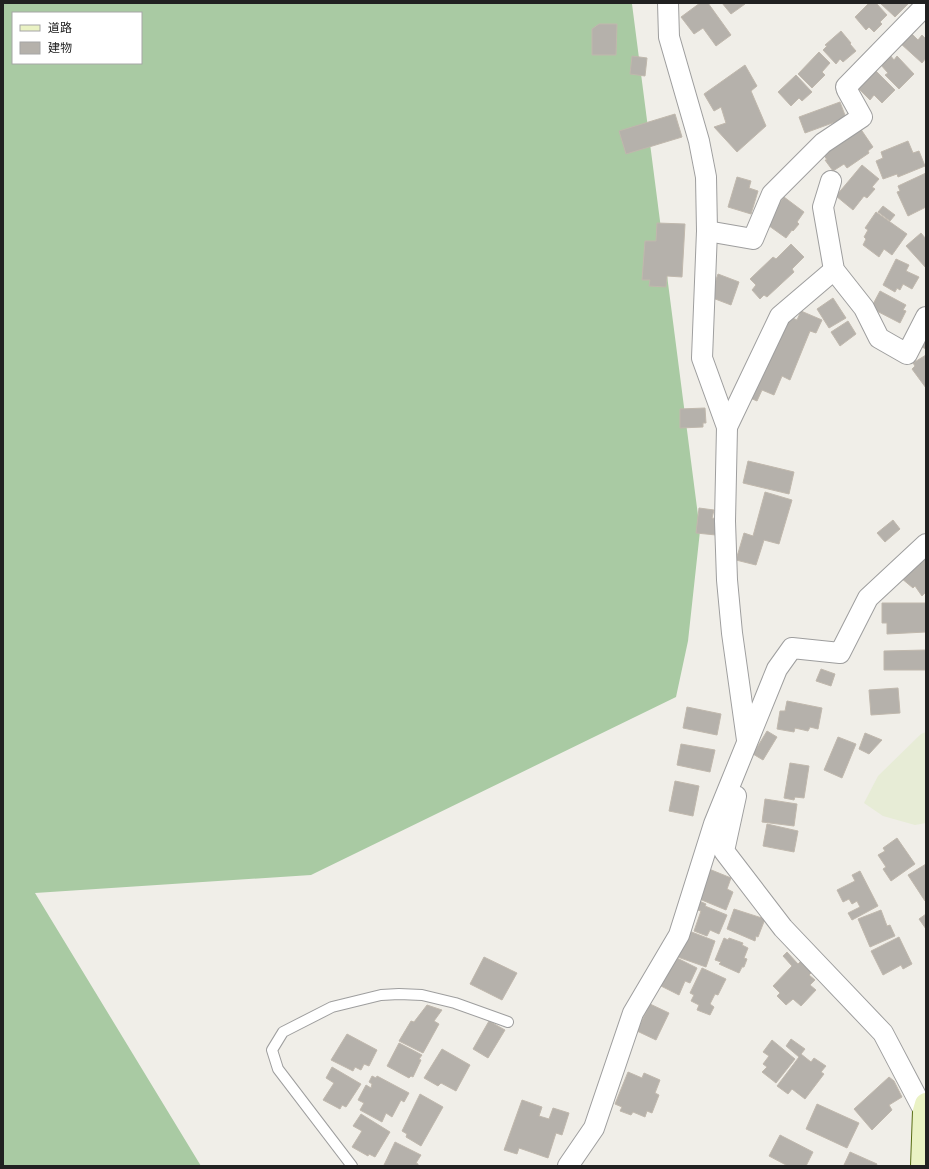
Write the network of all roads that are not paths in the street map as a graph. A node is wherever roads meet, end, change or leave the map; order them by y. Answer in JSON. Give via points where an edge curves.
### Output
{"nodes":[{"id":1,"x":668,"y":3,"type":"edge"},
{"id":2,"x":926,"y":5,"type":"edge"},
{"id":3,"x":831,"y":181,"type":"dead end"},
{"id":4,"x":707,"y":232,"type":"junction"},
{"id":5,"x":834,"y":270,"type":"junction"},
{"id":6,"x":926,"y":317,"type":"edge"},
{"id":7,"x":727,"y":426,"type":"junction"},
{"id":8,"x":926,"y":544,"type":"edge"},
{"id":9,"x":748,"y":742,"type":"junction"},
{"id":10,"x":732,"y":781,"type":"junction"},
{"id":11,"x":508,"y":1022,"type":"dead end"},
{"id":12,"x":925,"y":1108,"type":"edge"},
{"id":13,"x":352,"y":1166,"type":"edge"},
{"id":14,"x":568,"y":1166,"type":"edge"},
{"id":15,"x":922,"y":1166,"type":"edge"}],
"edges":[{"from":1,"to":4,"type":"street","via":[[669,37],[706,177]]},
{"from":2,"to":4,"type":"street","via":[[846,89],[862,117],[823,142],[772,194],[753,239]]},
{"from":3,"to":5,"type":"street","via":[[823,207]]},
{"from":4,"to":7,"type":"street","via":[[702,358]]},
{"from":5,"to":6,"type":"street","via":[[864,308],[879,338],[906,354]]},
{"from":5,"to":7,"type":"street","via":[[780,316]]},
{"from":7,"to":9,"type":"street","via":[[727,580]]},
{"from":8,"to":9,"type":"street","via":[[868,598],[840,653],[792,648],[777,669]]},
{"from":9,"to":10,"type":"street"},
{"from":10,"to":12,"type":"street","via":[[737,791],[724,851],[783,928],[883,1033]]},
{"from":10,"to":14,"type":"street","via":[[714,824],[679,935],[633,1013],[594,1128]]},
{"from":11,"to":13,"type":"lane","via":[[455,1003],[422,995],[399,994],[381,995],[332,1007],[283,1032],[272,1050],[278,1069]]},
{"from":12,"to":15,"type":"main road"}]}
